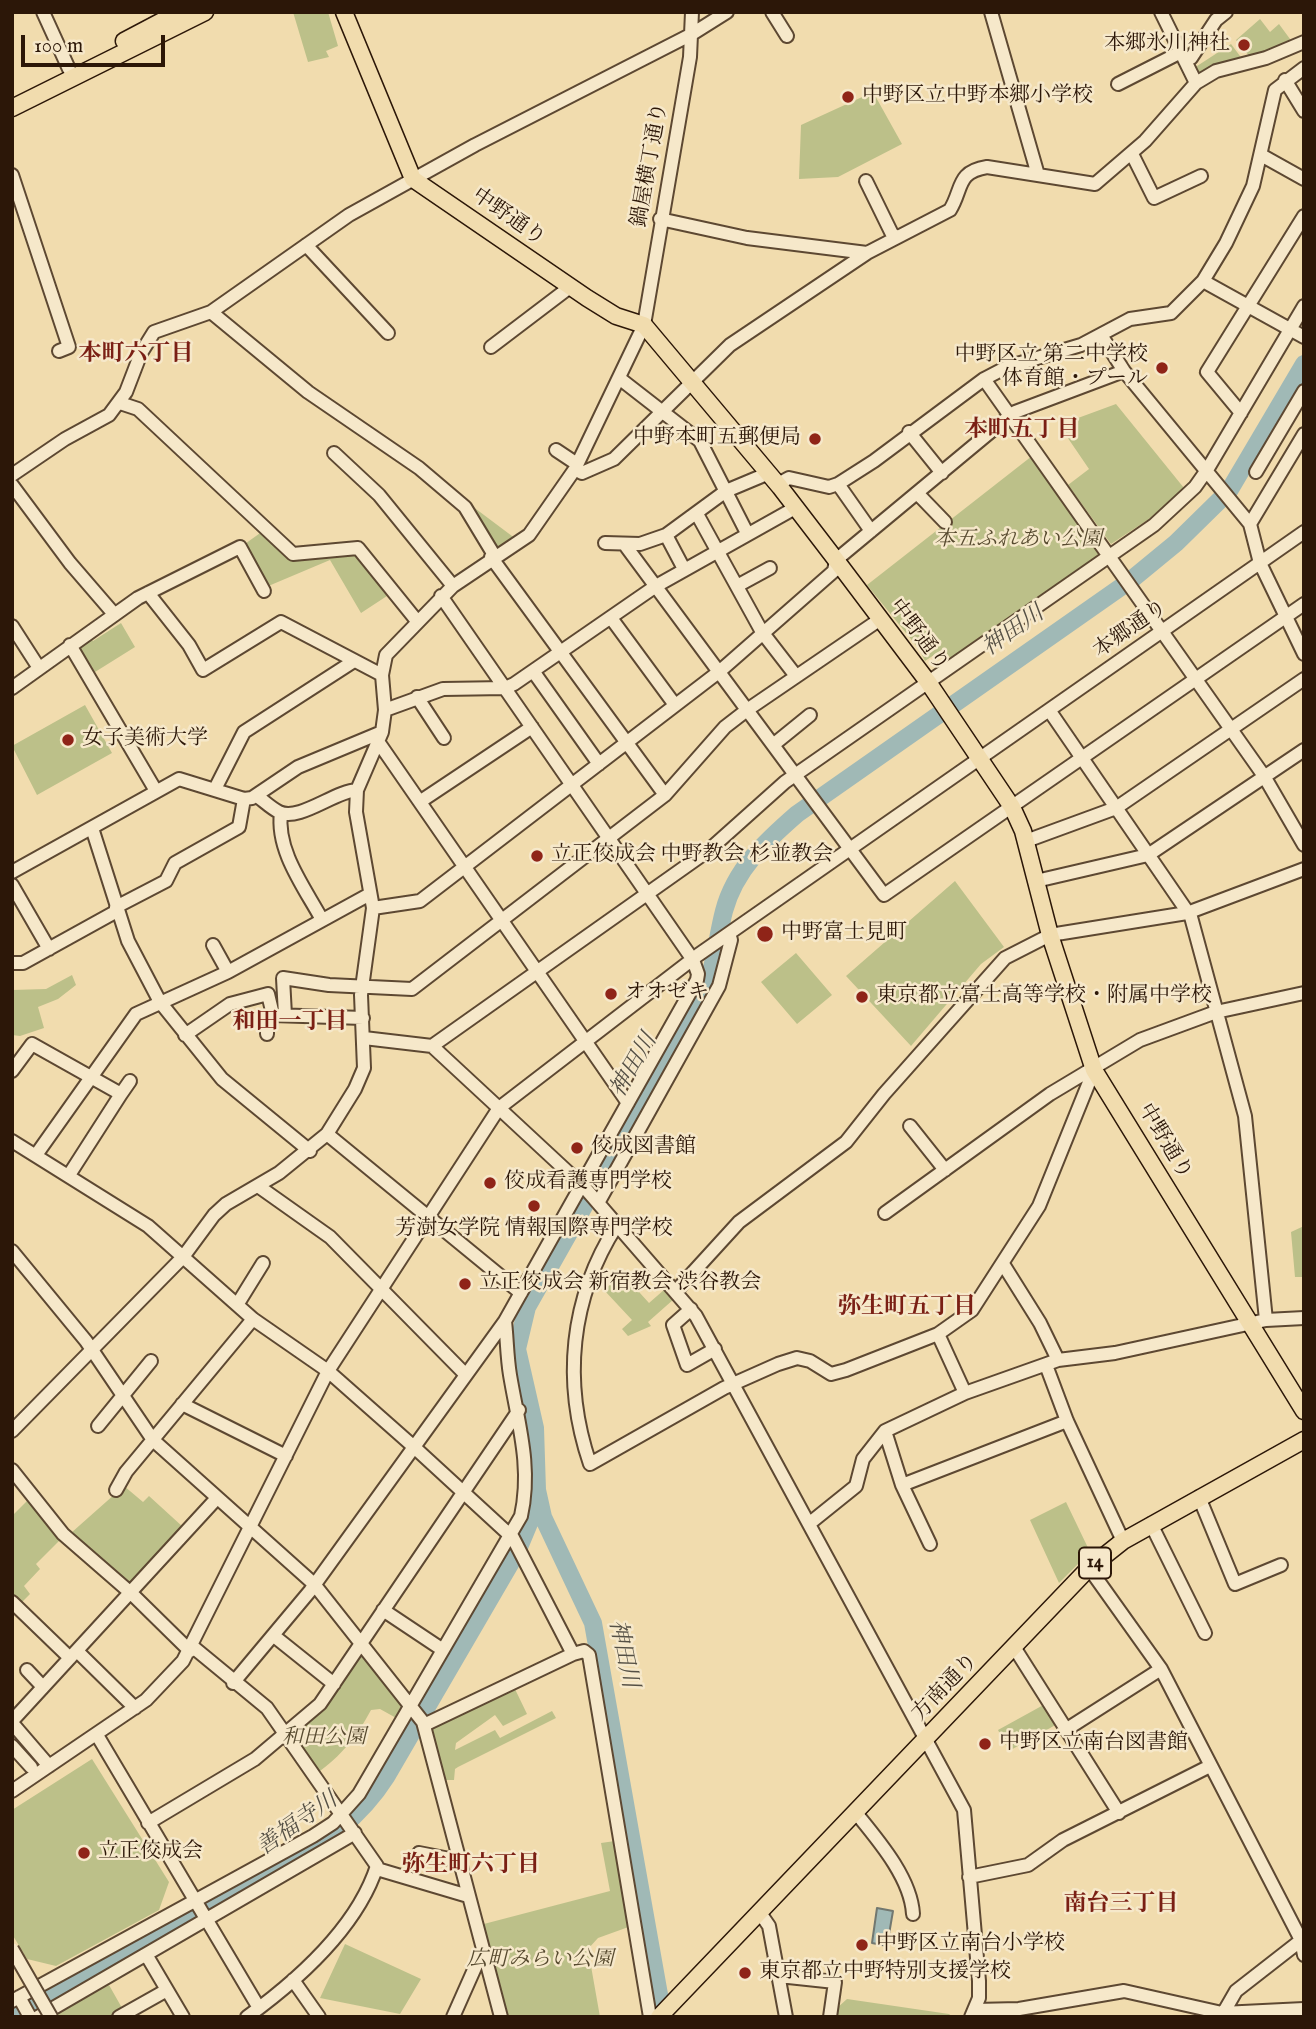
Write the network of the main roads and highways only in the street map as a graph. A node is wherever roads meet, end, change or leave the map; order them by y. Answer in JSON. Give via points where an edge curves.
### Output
{"nodes":[{"id":1,"x":179,"y":12,"type":"edge"},
{"id":2,"x":205,"y":12,"type":"edge"},
{"id":3,"x":344,"y":12,"type":"edge"},
{"id":4,"x":12,"y":96,"type":"edge"},
{"id":5,"x":12,"y":108,"type":"edge"},
{"id":6,"x":1304,"y":1411,"type":"edge"},
{"id":7,"x":1304,"y":1440,"type":"edge"},
{"id":8,"x":664,"y":2012,"type":"edge"}],
"edges":[{"from":1,"to":4,"type":"main road"},
{"from":2,"to":5,"type":"main road"},
{"from":3,"to":6,"type":"main road","name":"中野通り","via":[[413,179],[616,316],[644,324],[773,478],[928,682],[1012,807],[1026,841],[1091,1077],[1264,1321]]},
{"from":7,"to":8,"type":"main road","name":"方南通り","number":"14","via":[[1151,1524],[1089,1568]]}]}
